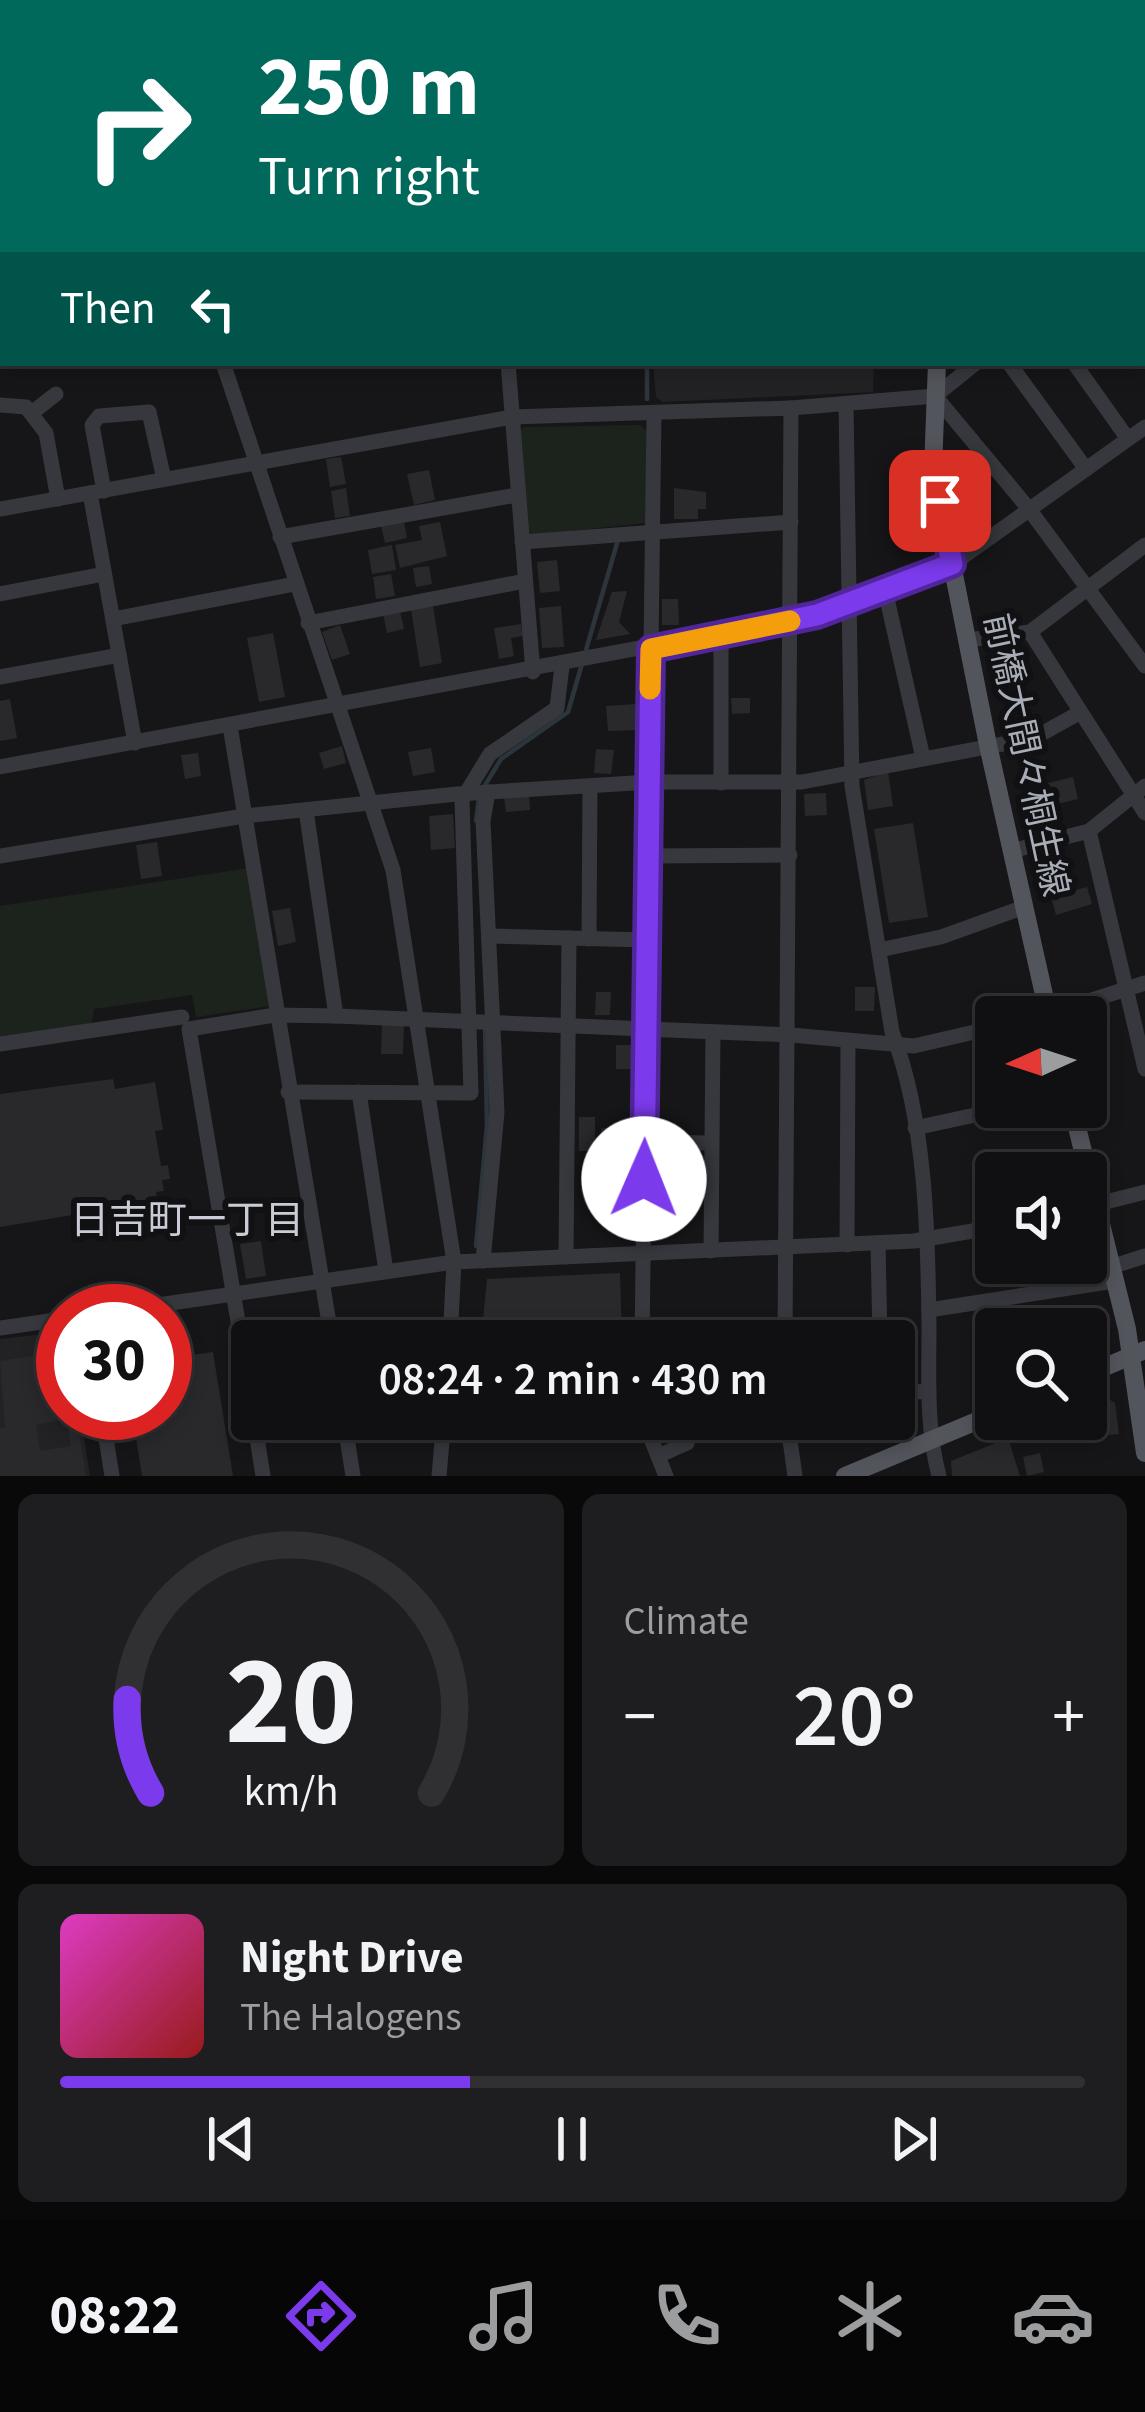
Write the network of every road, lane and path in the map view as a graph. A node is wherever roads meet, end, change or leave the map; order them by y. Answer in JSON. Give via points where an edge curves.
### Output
{"nodes":[{"id":1,"x":224,"y":366,"type":"edge"},
{"id":2,"x":508,"y":366,"type":"edge"},
{"id":3,"x":937,"y":366,"type":"edge"},
{"id":4,"x":972,"y":366,"type":"edge"},
{"id":5,"x":1011,"y":366,"type":"edge"},
{"id":6,"x":1076,"y":366,"type":"edge"},
{"id":7,"x":56,"y":394,"type":"dead end"},
{"id":8,"x":935,"y":396,"type":"junction"},
{"id":9,"x":846,"y":404,"type":"junction"},
{"id":10,"x":0,"y":405,"type":"edge"},
{"id":11,"x":791,"y":408,"type":"junction"},
{"id":12,"x":33,"y":412,"type":"junction"},
{"id":13,"x":654,"y":414,"type":"junction"},
{"id":14,"x":512,"y":417,"type":"junction"},
{"id":15,"x":1145,"y":428,"type":"edge"},
{"id":16,"x":1128,"y":440,"type":"junction"},
{"id":17,"x":256,"y":462,"type":"junction"},
{"id":18,"x":1086,"y":469,"type":"junction"},
{"id":19,"x":164,"y":479,"type":"junction"},
{"id":20,"x":97,"y":492,"type":"junction"},
{"id":21,"x":517,"y":494,"type":"junction"},
{"id":22,"x":58,"y":499,"type":"junction"},
{"id":23,"x":0,"y":509,"type":"edge"},
{"id":24,"x":1029,"y":509,"type":"junction"},
{"id":25,"x":790,"y":521,"type":"junction"},
{"id":26,"x":652,"y":532,"type":"junction"},
{"id":27,"x":280,"y":537,"type":"junction"},
{"id":28,"x":522,"y":542,"type":"junction"},
{"id":29,"x":1145,"y":545,"type":"edge"},
{"id":30,"x":952,"y":564,"type":"junction"},
{"id":31,"x":104,"y":574,"type":"junction"},
{"id":32,"x":525,"y":581,"type":"junction"},
{"id":33,"x":296,"y":584,"type":"junction"},
{"id":34,"x":1088,"y":588,"type":"junction"},
{"id":35,"x":885,"y":590,"type":"junction"},
{"id":36,"x":0,"y":594,"type":"edge"},
{"id":37,"x":850,"y":602,"type":"junction"},
{"id":38,"x":112,"y":619,"type":"junction"},
{"id":39,"x":792,"y":620,"type":"junction"},
{"id":40,"x":308,"y":622,"type":"junction"},
{"id":41,"x":1030,"y":632,"type":"junction"},
{"id":42,"x":721,"y":636,"type":"junction"},
{"id":43,"x":968,"y":640,"type":"junction"},
{"id":44,"x":651,"y":649,"type":"junction"},
{"id":45,"x":119,"y":655,"type":"junction"},
{"id":46,"x":573,"y":664,"type":"junction"},
{"id":47,"x":1145,"y":665,"type":"edge"},
{"id":48,"x":532,"y":672,"type":"junction"},
{"id":49,"x":0,"y":677,"type":"edge"},
{"id":50,"x":335,"y":706,"type":"junction"},
{"id":51,"x":1079,"y":713,"type":"junction"},
{"id":52,"x":230,"y":726,"type":"junction"},
{"id":53,"x":135,"y":743,"type":"junction"},
{"id":54,"x":988,"y":746,"type":"junction"},
{"id":55,"x":922,"y":758,"type":"junction"},
{"id":56,"x":0,"y":767,"type":"edge"},
{"id":57,"x":853,"y":772,"type":"junction"},
{"id":58,"x":792,"y":781,"type":"junction"},
{"id":59,"x":650,"y":782,"type":"junction"},
{"id":60,"x":721,"y":783,"type":"junction"},
{"id":61,"x":590,"y":786,"type":"junction"},
{"id":62,"x":1140,"y":790,"type":"edge"},
{"id":63,"x":477,"y":793,"type":"junction"},
{"id":64,"x":370,"y":803,"type":"junction"},
{"id":65,"x":306,"y":810,"type":"junction"},
{"id":66,"x":1145,"y":813,"type":"edge"},
{"id":67,"x":244,"y":816,"type":"junction"},
{"id":68,"x":1089,"y":831,"type":"junction"},
{"id":69,"x":1011,"y":851,"type":"junction"},
{"id":70,"x":790,"y":855,"type":"junction"},
{"id":71,"x":0,"y":856,"type":"edge"},
{"id":72,"x":648,"y":856,"type":"junction"},
{"id":73,"x":1024,"y":907,"type":"junction"},
{"id":74,"x":489,"y":936,"type":"junction"},
{"id":75,"x":569,"y":938,"type":"junction"},
{"id":76,"x":589,"y":939,"type":"junction"},
{"id":77,"x":647,"y":940,"type":"junction"},
{"id":78,"x":879,"y":950,"type":"junction"},
{"id":79,"x":1145,"y":983,"type":"edge"},
{"id":80,"x":1125,"y":989,"type":"junction"},
{"id":81,"x":1042,"y":996,"type":"edge"},
{"id":82,"x":1105,"y":996,"type":"edge"},
{"id":83,"x":275,"y":1015,"type":"junction"},
{"id":84,"x":336,"y":1016,"type":"junction"},
{"id":85,"x":182,"y":1017,"type":"dead end"},
{"id":86,"x":416,"y":1019,"type":"junction"},
{"id":87,"x":482,"y":1022,"type":"junction"},
{"id":88,"x":567,"y":1026,"type":"junction"},
{"id":89,"x":646,"y":1028,"type":"junction"},
{"id":90,"x":713,"y":1033,"type":"junction"},
{"id":91,"x":975,"y":1033,"type":"edge"},
{"id":92,"x":791,"y":1035,"type":"junction"},
{"id":93,"x":848,"y":1042,"type":"junction"},
{"id":94,"x":0,"y":1044,"type":"edge"},
{"id":95,"x":897,"y":1044,"type":"junction"},
{"id":96,"x":1145,"y":1069,"type":"edge"},
{"id":97,"x":288,"y":1092,"type":"junction"},
{"id":98,"x":359,"y":1092,"type":"junction"},
{"id":99,"x":428,"y":1093,"type":"junction"},
{"id":100,"x":975,"y":1115,"type":"edge"},
{"id":101,"x":915,"y":1128,"type":"junction"},
{"id":102,"x":644,"y":1142,"type":"junction"},
{"id":103,"x":711,"y":1143,"type":"junction"},
{"id":104,"x":1145,"y":1192,"type":"edge"},
{"id":105,"x":1107,"y":1202,"type":"edge"},
{"id":106,"x":975,"y":1231,"type":"edge"},
{"id":107,"x":925,"y":1239,"type":"junction"},
{"id":108,"x":878,"y":1243,"type":"junction"},
{"id":109,"x":786,"y":1245,"type":"junction"},
{"id":110,"x":847,"y":1245,"type":"junction"},
{"id":111,"x":711,"y":1251,"type":"junction"},
{"id":112,"x":644,"y":1253,"type":"junction"},
{"id":113,"x":1107,"y":1255,"type":"edge"},
{"id":114,"x":1145,"y":1256,"type":"edge"},
{"id":115,"x":566,"y":1257,"type":"junction"},
{"id":116,"x":484,"y":1261,"type":"junction"},
{"id":117,"x":454,"y":1262,"type":"junction"},
{"id":118,"x":386,"y":1271,"type":"junction"},
{"id":119,"x":1113,"y":1274,"type":"junction"},
{"id":120,"x":322,"y":1278,"type":"junction"},
{"id":121,"x":233,"y":1293,"type":"junction"},
{"id":122,"x":192,"y":1299,"type":"edge"},
{"id":123,"x":928,"y":1310,"type":"junction"},
{"id":124,"x":238,"y":1320,"type":"edge"},
{"id":125,"x":329,"y":1320,"type":"edge"},
{"id":126,"x":451,"y":1320,"type":"edge"},
{"id":127,"x":643,"y":1320,"type":"edge"},
{"id":128,"x":785,"y":1320,"type":"edge"},
{"id":129,"x":880,"y":1320,"type":"edge"},
{"id":130,"x":36,"y":1323,"type":"edge"},
{"id":131,"x":0,"y":1328,"type":"edge"},
{"id":132,"x":1138,"y":1353,"type":"edge"},
{"id":133,"x":1107,"y":1366,"type":"edge"},
{"id":134,"x":915,"y":1391,"type":"edge"},
{"id":135,"x":929,"y":1391,"type":"junction"},
{"id":136,"x":975,"y":1422,"type":"edge"},
{"id":137,"x":106,"y":1440,"type":"edge"},
{"id":138,"x":257,"y":1440,"type":"edge"},
{"id":139,"x":347,"y":1440,"type":"edge"},
{"id":140,"x":442,"y":1440,"type":"edge"},
{"id":141,"x":652,"y":1440,"type":"edge"},
{"id":142,"x":688,"y":1440,"type":"edge"},
{"id":143,"x":790,"y":1440,"type":"edge"},
{"id":144,"x":932,"y":1441,"type":"junction"},
{"id":145,"x":1145,"y":1453,"type":"edge"},
{"id":146,"x":658,"y":1456,"type":"junction"},
{"id":147,"x":112,"y":1476,"type":"edge"},
{"id":148,"x":263,"y":1476,"type":"edge"},
{"id":149,"x":353,"y":1476,"type":"edge"},
{"id":150,"x":439,"y":1476,"type":"edge"},
{"id":151,"x":666,"y":1476,"type":"edge"},
{"id":152,"x":795,"y":1476,"type":"edge"},
{"id":153,"x":844,"y":1476,"type":"edge"},
{"id":154,"x":939,"y":1476,"type":"edge"}],
"edges":[{"from":1,"to":17,"type":"street"},
{"from":2,"to":14,"type":"street"},
{"from":3,"to":8,"type":"main road","name":"前橋大間々桐生線"},
{"from":4,"to":8,"type":"street"},
{"from":5,"to":18,"type":"street"},
{"from":6,"to":16,"type":"street"},
{"from":7,"to":12,"type":"street"},
{"from":8,"to":9,"type":"street"},
{"from":8,"to":24,"type":"street"},
{"from":8,"to":30,"type":"main road","name":"前橋大間々桐生線","via":[[933,469]]},
{"from":9,"to":11,"type":"street"},
{"from":9,"to":37,"type":"street"},
{"from":10,"to":12,"type":"street"},
{"from":11,"to":13,"type":"street"},
{"from":11,"to":25,"type":"street"},
{"from":12,"to":22,"type":"street","via":[[46,433]]},
{"from":13,"to":14,"type":"street"},
{"from":13,"to":26,"type":"street"},
{"from":14,"to":17,"type":"street"},
{"from":14,"to":21,"type":"street"},
{"from":15,"to":16,"type":"street"},
{"from":16,"to":18,"type":"street"},
{"from":17,"to":19,"type":"street"},
{"from":17,"to":27,"type":"street"},
{"from":18,"to":24,"type":"street"},
{"from":19,"to":20,"type":"street"},
{"from":19,"to":20,"type":"street","via":[[149,412],[99,416],[92,425]]},
{"from":20,"to":22,"type":"street"},
{"from":20,"to":31,"type":"street"},
{"from":21,"to":27,"type":"street"},
{"from":21,"to":28,"type":"street"},
{"from":22,"to":23,"type":"street"},
{"from":24,"to":30,"type":"street"},
{"from":24,"to":34,"type":"street"},
{"from":25,"to":26,"type":"street"},
{"from":25,"to":39,"type":"street"},
{"from":26,"to":28,"type":"street"},
{"from":26,"to":44,"type":"street"},
{"from":27,"to":33,"type":"street"},
{"from":28,"to":32,"type":"street"},
{"from":29,"to":34,"type":"street"},
{"from":30,"to":35,"type":"street"},
{"from":30,"to":43,"type":"main road","name":"前橋大間々桐生線"},
{"from":31,"to":36,"type":"street"},
{"from":31,"to":38,"type":"street"},
{"from":32,"to":40,"type":"street"},
{"from":32,"to":48,"type":"street"},
{"from":33,"to":38,"type":"street"},
{"from":33,"to":40,"type":"street"},
{"from":34,"to":41,"type":"street"},
{"from":34,"to":47,"type":"street"},
{"from":35,"to":37,"type":"street"},
{"from":35,"to":55,"type":"street"},
{"from":37,"to":39,"type":"street"},
{"from":37,"to":57,"type":"street"},
{"from":38,"to":45,"type":"street"},
{"from":39,"to":42,"type":"street"},
{"from":39,"to":58,"type":"street"},
{"from":40,"to":50,"type":"street"},
{"from":41,"to":43,"type":"street"},
{"from":41,"to":51,"type":"street"},
{"from":42,"to":44,"type":"street"},
{"from":42,"to":60,"type":"street"},
{"from":43,"to":54,"type":"main road","name":"前橋大間々桐生線"},
{"from":44,"to":46,"type":"street"},
{"from":44,"to":59,"type":"street"},
{"from":45,"to":49,"type":"street"},
{"from":45,"to":53,"type":"street"},
{"from":46,"to":48,"type":"street"},
{"from":46,"to":63,"type":"street","via":[[557,708],[494,750]]},
{"from":48,"to":50,"type":"street"},
{"from":50,"to":52,"type":"street"},
{"from":50,"to":64,"type":"street"},
{"from":51,"to":54,"type":"street","via":[[1034,738]]},
{"from":51,"to":62,"type":"street"},
{"from":52,"to":53,"type":"street"},
{"from":52,"to":67,"type":"street"},
{"from":53,"to":56,"type":"street"},
{"from":54,"to":55,"type":"street"},
{"from":54,"to":69,"type":"main road","name":"前橋大間々桐生線"},
{"from":55,"to":57,"type":"street"},
{"from":57,"to":58,"type":"street"},
{"from":57,"to":78,"type":"street"},
{"from":58,"to":60,"type":"street"},
{"from":58,"to":70,"type":"street"},
{"from":59,"to":60,"type":"street"},
{"from":59,"to":61,"type":"street"},
{"from":59,"to":72,"type":"street"},
{"from":61,"to":63,"type":"street"},
{"from":61,"to":76,"type":"street"},
{"from":62,"to":66,"type":"street"},
{"from":62,"to":68,"type":"street"},
{"from":63,"to":64,"type":"street"},
{"from":63,"to":74,"type":"street"},
{"from":63,"to":87,"type":"street"},
{"from":64,"to":65,"type":"street"},
{"from":64,"to":86,"type":"street","via":[[393,870]]},
{"from":65,"to":67,"type":"street"},
{"from":65,"to":84,"type":"street"},
{"from":67,"to":71,"type":"street"},
{"from":67,"to":83,"type":"street"},
{"from":68,"to":69,"type":"street"},
{"from":68,"to":80,"type":"street"},
{"from":69,"to":73,"type":"main road","name":"前橋大間々桐生線"},
{"from":70,"to":72,"type":"street"},
{"from":70,"to":92,"type":"street"},
{"from":72,"to":77,"type":"street"},
{"from":73,"to":78,"type":"street"},
{"from":73,"to":81,"type":"main road","name":"前橋大間々桐生線"},
{"from":74,"to":75,"type":"street"},
{"from":74,"to":87,"type":"street"},
{"from":75,"to":76,"type":"street"},
{"from":75,"to":88,"type":"street"},
{"from":76,"to":77,"type":"street"},
{"from":77,"to":89,"type":"street"},
{"from":78,"to":95,"type":"street"},
{"from":79,"to":80,"type":"street"},
{"from":80,"to":82,"type":"street"},
{"from":80,"to":96,"type":"street"},
{"from":83,"to":84,"type":"street"},
{"from":83,"to":97,"type":"street"},
{"from":83,"to":121,"type":"street","via":[[188,1034]]},
{"from":84,"to":86,"type":"street"},
{"from":85,"to":94,"type":"street"},
{"from":86,"to":87,"type":"street"},
{"from":86,"to":99,"type":"street"},
{"from":87,"to":88,"type":"street"},
{"from":87,"to":99,"type":"street","via":[[473,1090]]},
{"from":87,"to":116,"type":"street","via":[[497,1112]]},
{"from":88,"to":89,"type":"street"},
{"from":88,"to":115,"type":"street"},
{"from":89,"to":90,"type":"street"},
{"from":89,"to":102,"type":"street"},
{"from":90,"to":92,"type":"street"},
{"from":90,"to":103,"type":"street"},
{"from":91,"to":95,"type":"street"},
{"from":92,"to":93,"type":"street"},
{"from":92,"to":109,"type":"street"},
{"from":93,"to":95,"type":"street"},
{"from":93,"to":110,"type":"street"},
{"from":95,"to":101,"type":"street"},
{"from":97,"to":98,"type":"street"},
{"from":97,"to":120,"type":"street"},
{"from":98,"to":99,"type":"street"},
{"from":98,"to":118,"type":"street"},
{"from":99,"to":117,"type":"street"},
{"from":100,"to":101,"type":"street"},
{"from":101,"to":107,"type":"street"},
{"from":102,"to":103,"type":"street"},
{"from":102,"to":112,"type":"street"},
{"from":103,"to":111,"type":"street"},
{"from":104,"to":105,"type":"street"},
{"from":106,"to":107,"type":"street"},
{"from":107,"to":108,"type":"street"},
{"from":107,"to":123,"type":"street"},
{"from":108,"to":110,"type":"street"},
{"from":108,"to":129,"type":"street"},
{"from":109,"to":110,"type":"street"},
{"from":109,"to":111,"type":"street"},
{"from":109,"to":128,"type":"street"},
{"from":111,"to":112,"type":"street"},
{"from":112,"to":115,"type":"street"},
{"from":112,"to":127,"type":"street"},
{"from":113,"to":119,"type":"main road"},
{"from":114,"to":119,"type":"street"},
{"from":115,"to":116,"type":"street"},
{"from":116,"to":117,"type":"street"},
{"from":117,"to":118,"type":"street"},
{"from":117,"to":126,"type":"street"},
{"from":118,"to":120,"type":"street"},
{"from":119,"to":123,"type":"street"},
{"from":119,"to":132,"type":"main road"},
{"from":120,"to":121,"type":"street"},
{"from":120,"to":125,"type":"street"},
{"from":121,"to":122,"type":"street"},
{"from":121,"to":124,"type":"street"},
{"from":123,"to":135,"type":"street"},
{"from":130,"to":131,"type":"street"},
{"from":132,"to":133,"type":"main road"},
{"from":132,"to":145,"type":"main road"},
{"from":134,"to":135,"type":"street"},
{"from":135,"to":144,"type":"street"},
{"from":136,"to":144,"type":"main road"},
{"from":137,"to":147,"type":"street"},
{"from":138,"to":148,"type":"street"},
{"from":139,"to":149,"type":"street"},
{"from":140,"to":150,"type":"street"},
{"from":141,"to":146,"type":"street"},
{"from":142,"to":146,"type":"street"},
{"from":143,"to":152,"type":"street"},
{"from":144,"to":153,"type":"main road"},
{"from":144,"to":154,"type":"street"},
{"from":146,"to":151,"type":"street"}]}
